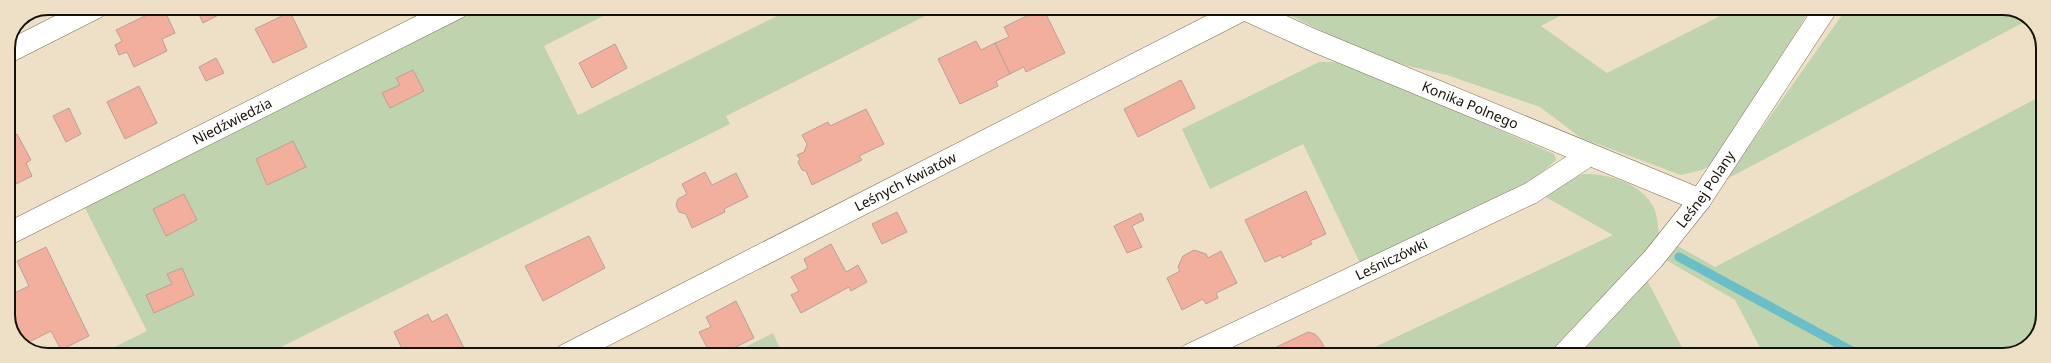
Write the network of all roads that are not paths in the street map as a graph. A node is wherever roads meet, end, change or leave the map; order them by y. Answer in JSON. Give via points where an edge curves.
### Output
{"nodes":[{"id":1,"x":80,"y":15,"type":"edge"},
{"id":2,"x":443,"y":15,"type":"edge"},
{"id":3,"x":1231,"y":15,"type":"edge"},
{"id":4,"x":1256,"y":15,"type":"edge"},
{"id":5,"x":1821,"y":15,"type":"edge"},
{"id":6,"x":15,"y":48,"type":"edge"},
{"id":7,"x":1589,"y":155,"type":"junction"},
{"id":8,"x":1700,"y":200,"type":"junction"},
{"id":9,"x":15,"y":230,"type":"edge"},
{"id":10,"x":580,"y":348,"type":"edge"},
{"id":11,"x":1205,"y":348,"type":"edge"},
{"id":12,"x":1570,"y":348,"type":"edge"}],
"edges":[{"from":1,"to":6,"type":"street"},
{"from":2,"to":9,"type":"street","name":"Niedźwiedzia"},
{"from":3,"to":10,"type":"street","name":"Leśnych Kwiatów"},
{"from":4,"to":7,"type":"street","name":"Konika Polnego"},
{"from":5,"to":8,"type":"street","name":"Leśnej Polany"},
{"from":7,"to":8,"type":"street","name":"Konika Polnego"},
{"from":7,"to":11,"type":"street","name":"Leśniczówki","via":[[1531,193]]},
{"from":8,"to":12,"type":"street","name":"Leśnej Polany","via":[[1653,259]]}]}
